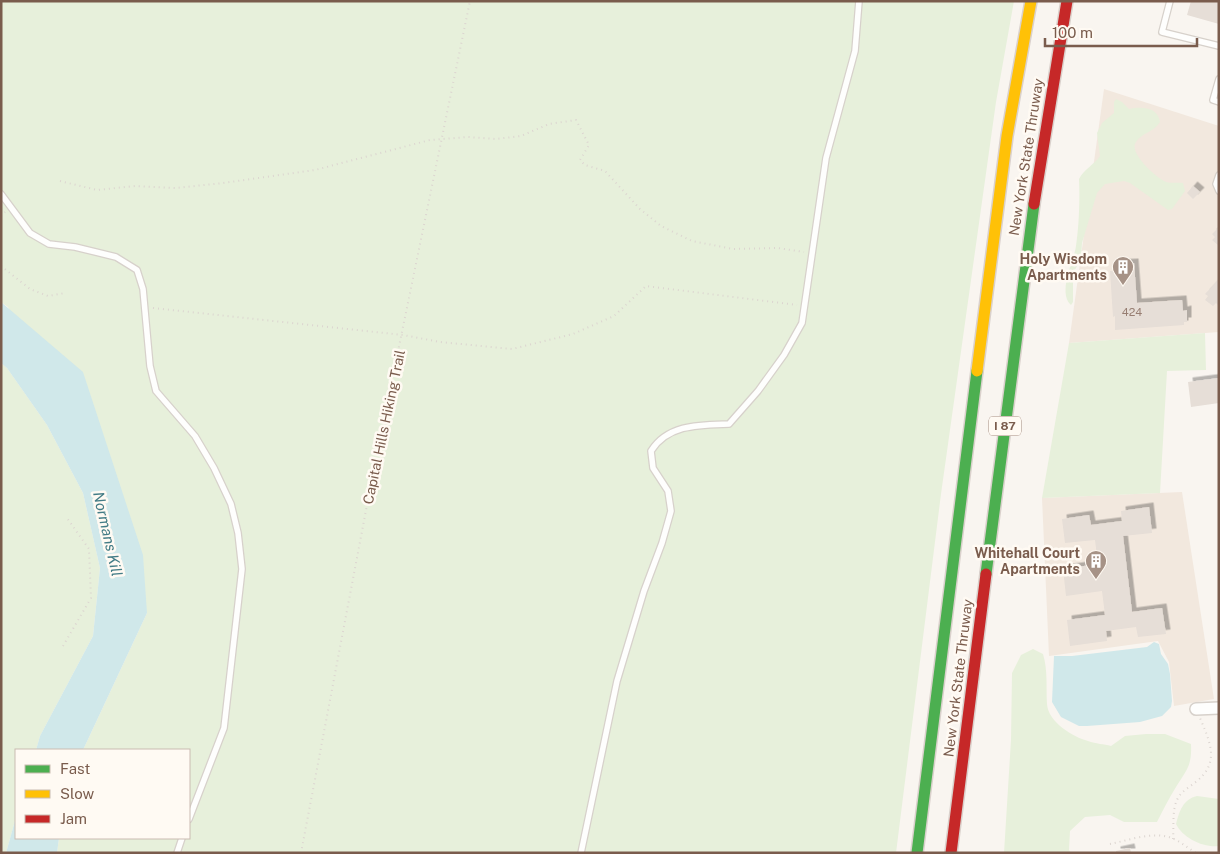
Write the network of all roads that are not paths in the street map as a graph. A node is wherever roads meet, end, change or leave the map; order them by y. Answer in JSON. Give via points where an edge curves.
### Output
{"nodes":[{"id":1,"x":859,"y":1,"type":"edge"},
{"id":2,"x":1031,"y":1,"type":"edge"},
{"id":3,"x":1067,"y":1,"type":"edge"},
{"id":4,"x":1170,"y":1,"type":"edge"},
{"id":5,"x":1219,"y":46,"type":"edge"},
{"id":6,"x":1219,"y":79,"type":"edge"},
{"id":7,"x":1219,"y":102,"type":"edge"},
{"id":8,"x":1219,"y":175,"type":"edge"},
{"id":9,"x":1219,"y":191,"type":"edge"},
{"id":10,"x":1,"y":194,"type":"edge"},
{"id":11,"x":1219,"y":708,"type":"edge"},
{"id":12,"x":1196,"y":709,"type":"road end"},
{"id":13,"x":190,"y":816,"type":"edge"},
{"id":14,"x":182,"y":839,"type":"edge"},
{"id":15,"x":177,"y":853,"type":"edge"},
{"id":16,"x":581,"y":853,"type":"edge"},
{"id":17,"x":917,"y":853,"type":"edge"},
{"id":18,"x":951,"y":853,"type":"edge"}],
"edges":[{"from":1,"to":16,"type":"lane","via":[[855,51],[826,158],[802,323],[758,391],[729,424],[693,425],[670,432],[656,442],[651,451],[653,468],[668,491],[670,511],[616,682]]},
{"from":2,"to":17,"type":"highway","name":"New York State Thruway","number":"I 87","via":[[993,237]]},
{"from":3,"to":18,"type":"highway","name":"New York State Thruway","number":"I 87","via":[[1031,223]]},
{"from":4,"to":5,"type":"lane","via":[[1162,32]]},
{"from":6,"to":7,"type":"lane","via":[[1213,100]]},
{"from":8,"to":9,"type":"lane","via":[[1216,184]]},
{"from":10,"to":13,"type":"lane","via":[[30,233],[49,244],[116,257],[136,270],[143,289],[150,366],[156,391],[195,436],[231,504],[242,569],[224,728]]},
{"from":11,"to":12,"type":"street"},
{"from":14,"to":15,"type":"lane"}]}
